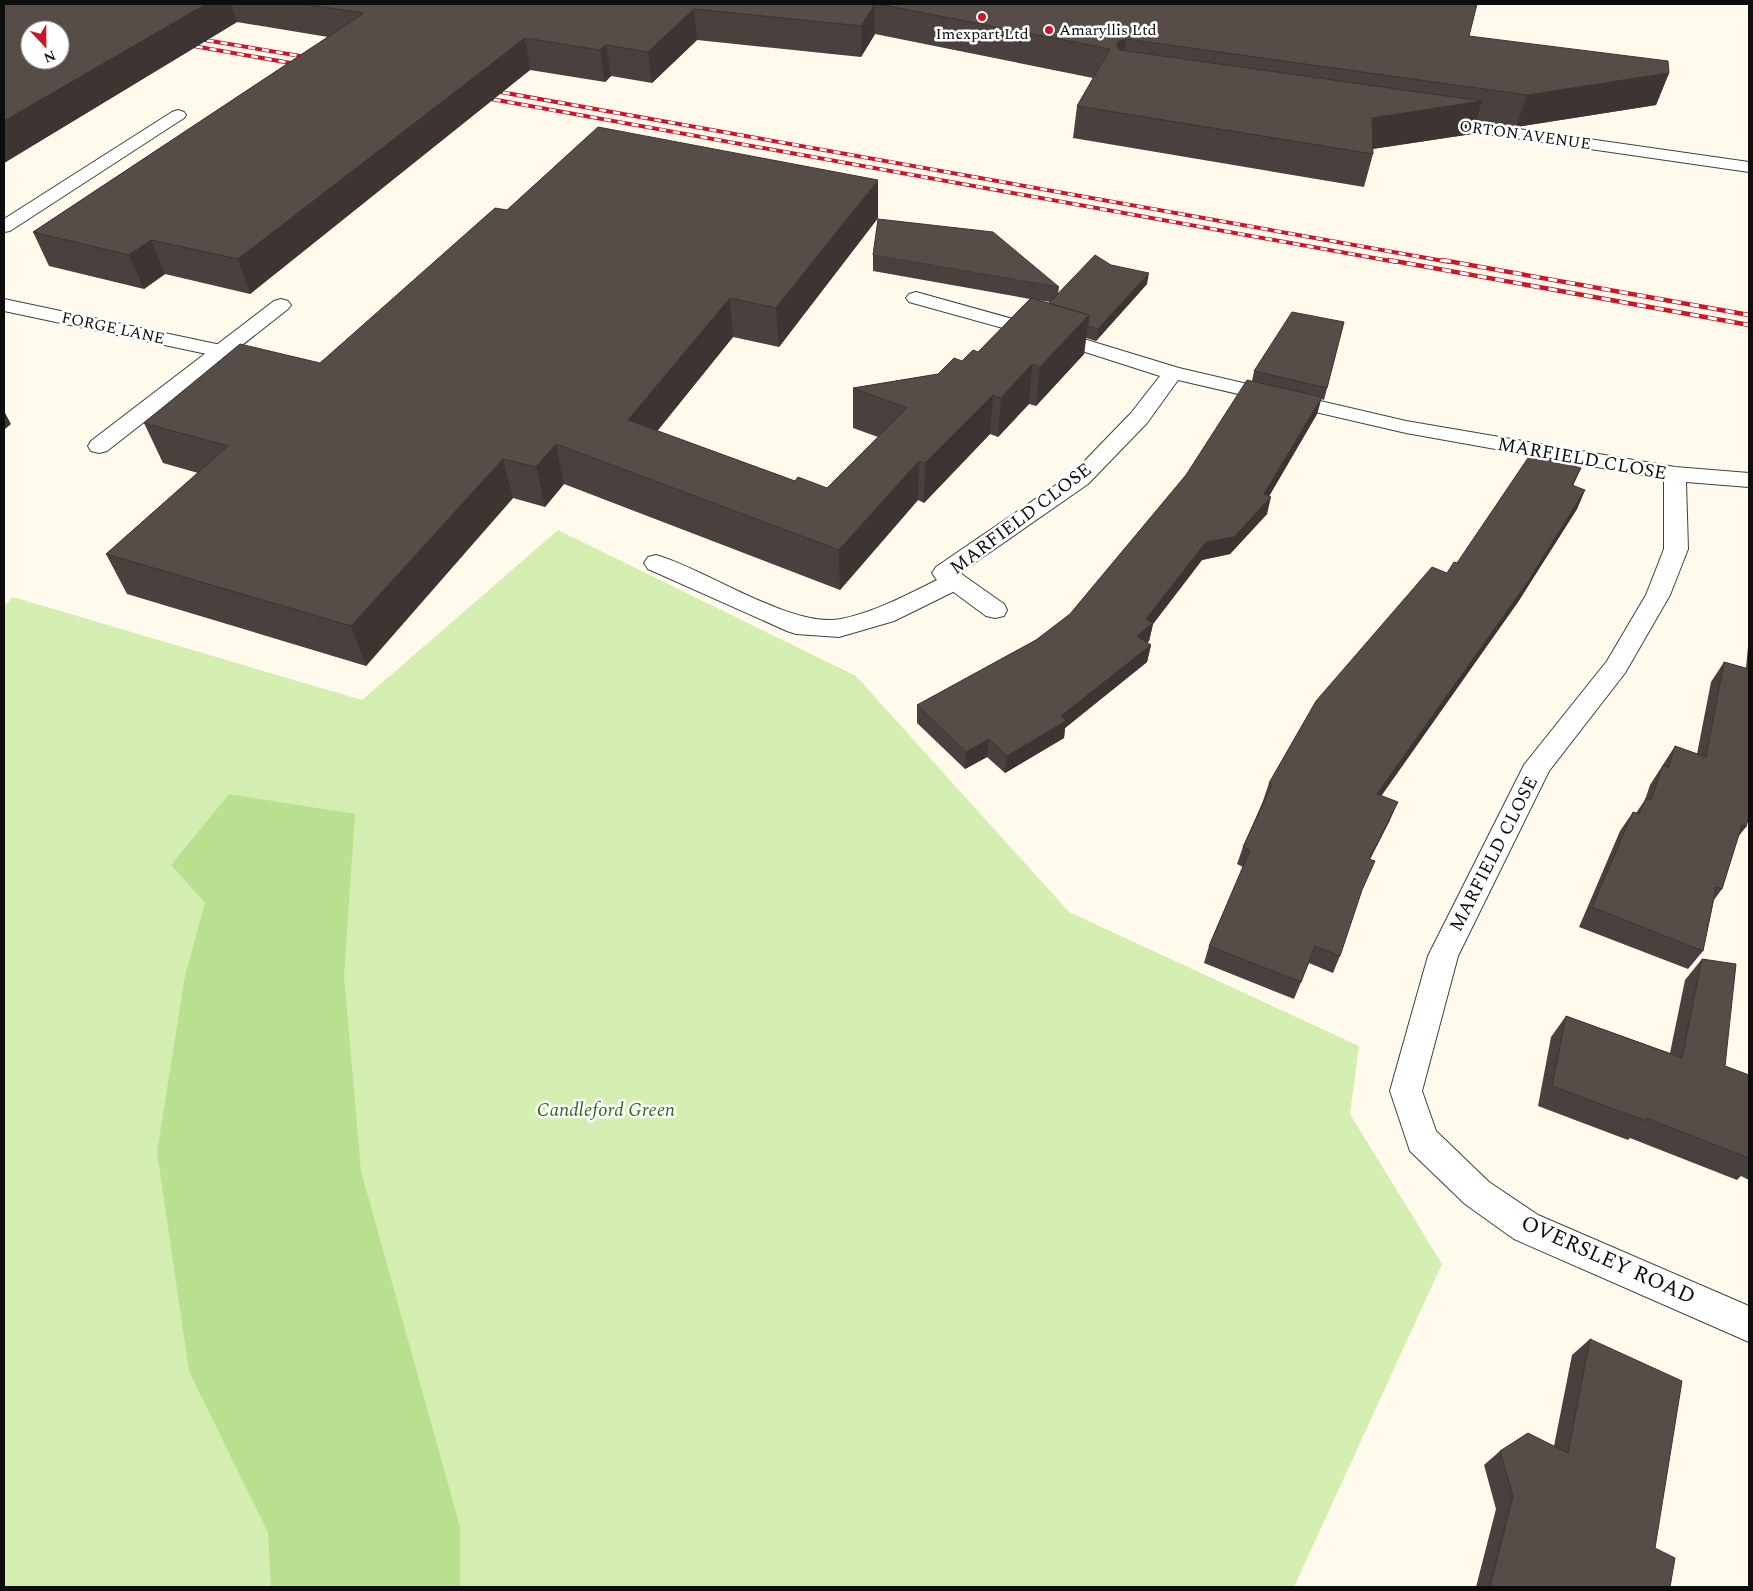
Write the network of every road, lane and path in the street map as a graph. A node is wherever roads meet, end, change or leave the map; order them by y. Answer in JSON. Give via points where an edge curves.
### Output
{"nodes":[{"id":1,"x":178,"y":115,"type":"dead end"},
{"id":2,"x":1416,"y":119,"type":"edge"},
{"id":3,"x":1749,"y":167,"type":"edge"},
{"id":4,"x":4,"y":226,"type":"edge"},
{"id":5,"x":916,"y":298,"type":"dead end"},
{"id":6,"x":4,"y":305,"type":"edge"},
{"id":7,"x":281,"y":305,"type":"dead end"},
{"id":8,"x":221,"y":351,"type":"junction"},
{"id":9,"x":1173,"y":373,"type":"junction"},
{"id":10,"x":98,"y":446,"type":"dead end"},
{"id":11,"x":1675,"y":474,"type":"junction"},
{"id":12,"x":1749,"y":480,"type":"edge"},
{"id":13,"x":656,"y":563,"type":"dead end"},
{"id":14,"x":955,"y":580,"type":"junction"},
{"id":15,"x":995,"y":610,"type":"dead end"},
{"id":16,"x":1406,"y":1091,"type":"joint"},
{"id":17,"x":1749,"y":1324,"type":"edge"}],
"edges":[{"from":1,"to":4,"type":"street"},
{"from":2,"to":3,"type":"street","name":"ORTON AVENUE"},
{"from":5,"to":9,"type":"street","name":"MARFIELD CLOSE"},
{"from":6,"to":8,"type":"street","name":"FORGE LANE"},
{"from":7,"to":8,"type":"street"},
{"from":8,"to":10,"type":"street"},
{"from":9,"to":11,"type":"street","name":"MARFIELD CLOSE","via":[[1406,427]]},
{"from":9,"to":14,"type":"street","name":"MARFIELD CLOSE","via":[[1139,418],[1080,478],[944,572]]},
{"from":11,"to":12,"type":"street"},
{"from":11,"to":16,"type":"street","name":"MARFIELD CLOSE","via":[[1676,549],[1658,595],[1616,667],[1538,765],[1443,956]]},
{"from":13,"to":14,"type":"street","via":[[796,625],[839,628],[885,615]]},
{"from":14,"to":15,"type":"street","name":"MARFIELD CLOSE"},
{"from":16,"to":17,"type":"street","name":"OVERSLEY ROAD","via":[[1422,1140],[1477,1193],[1526,1227]]}]}
